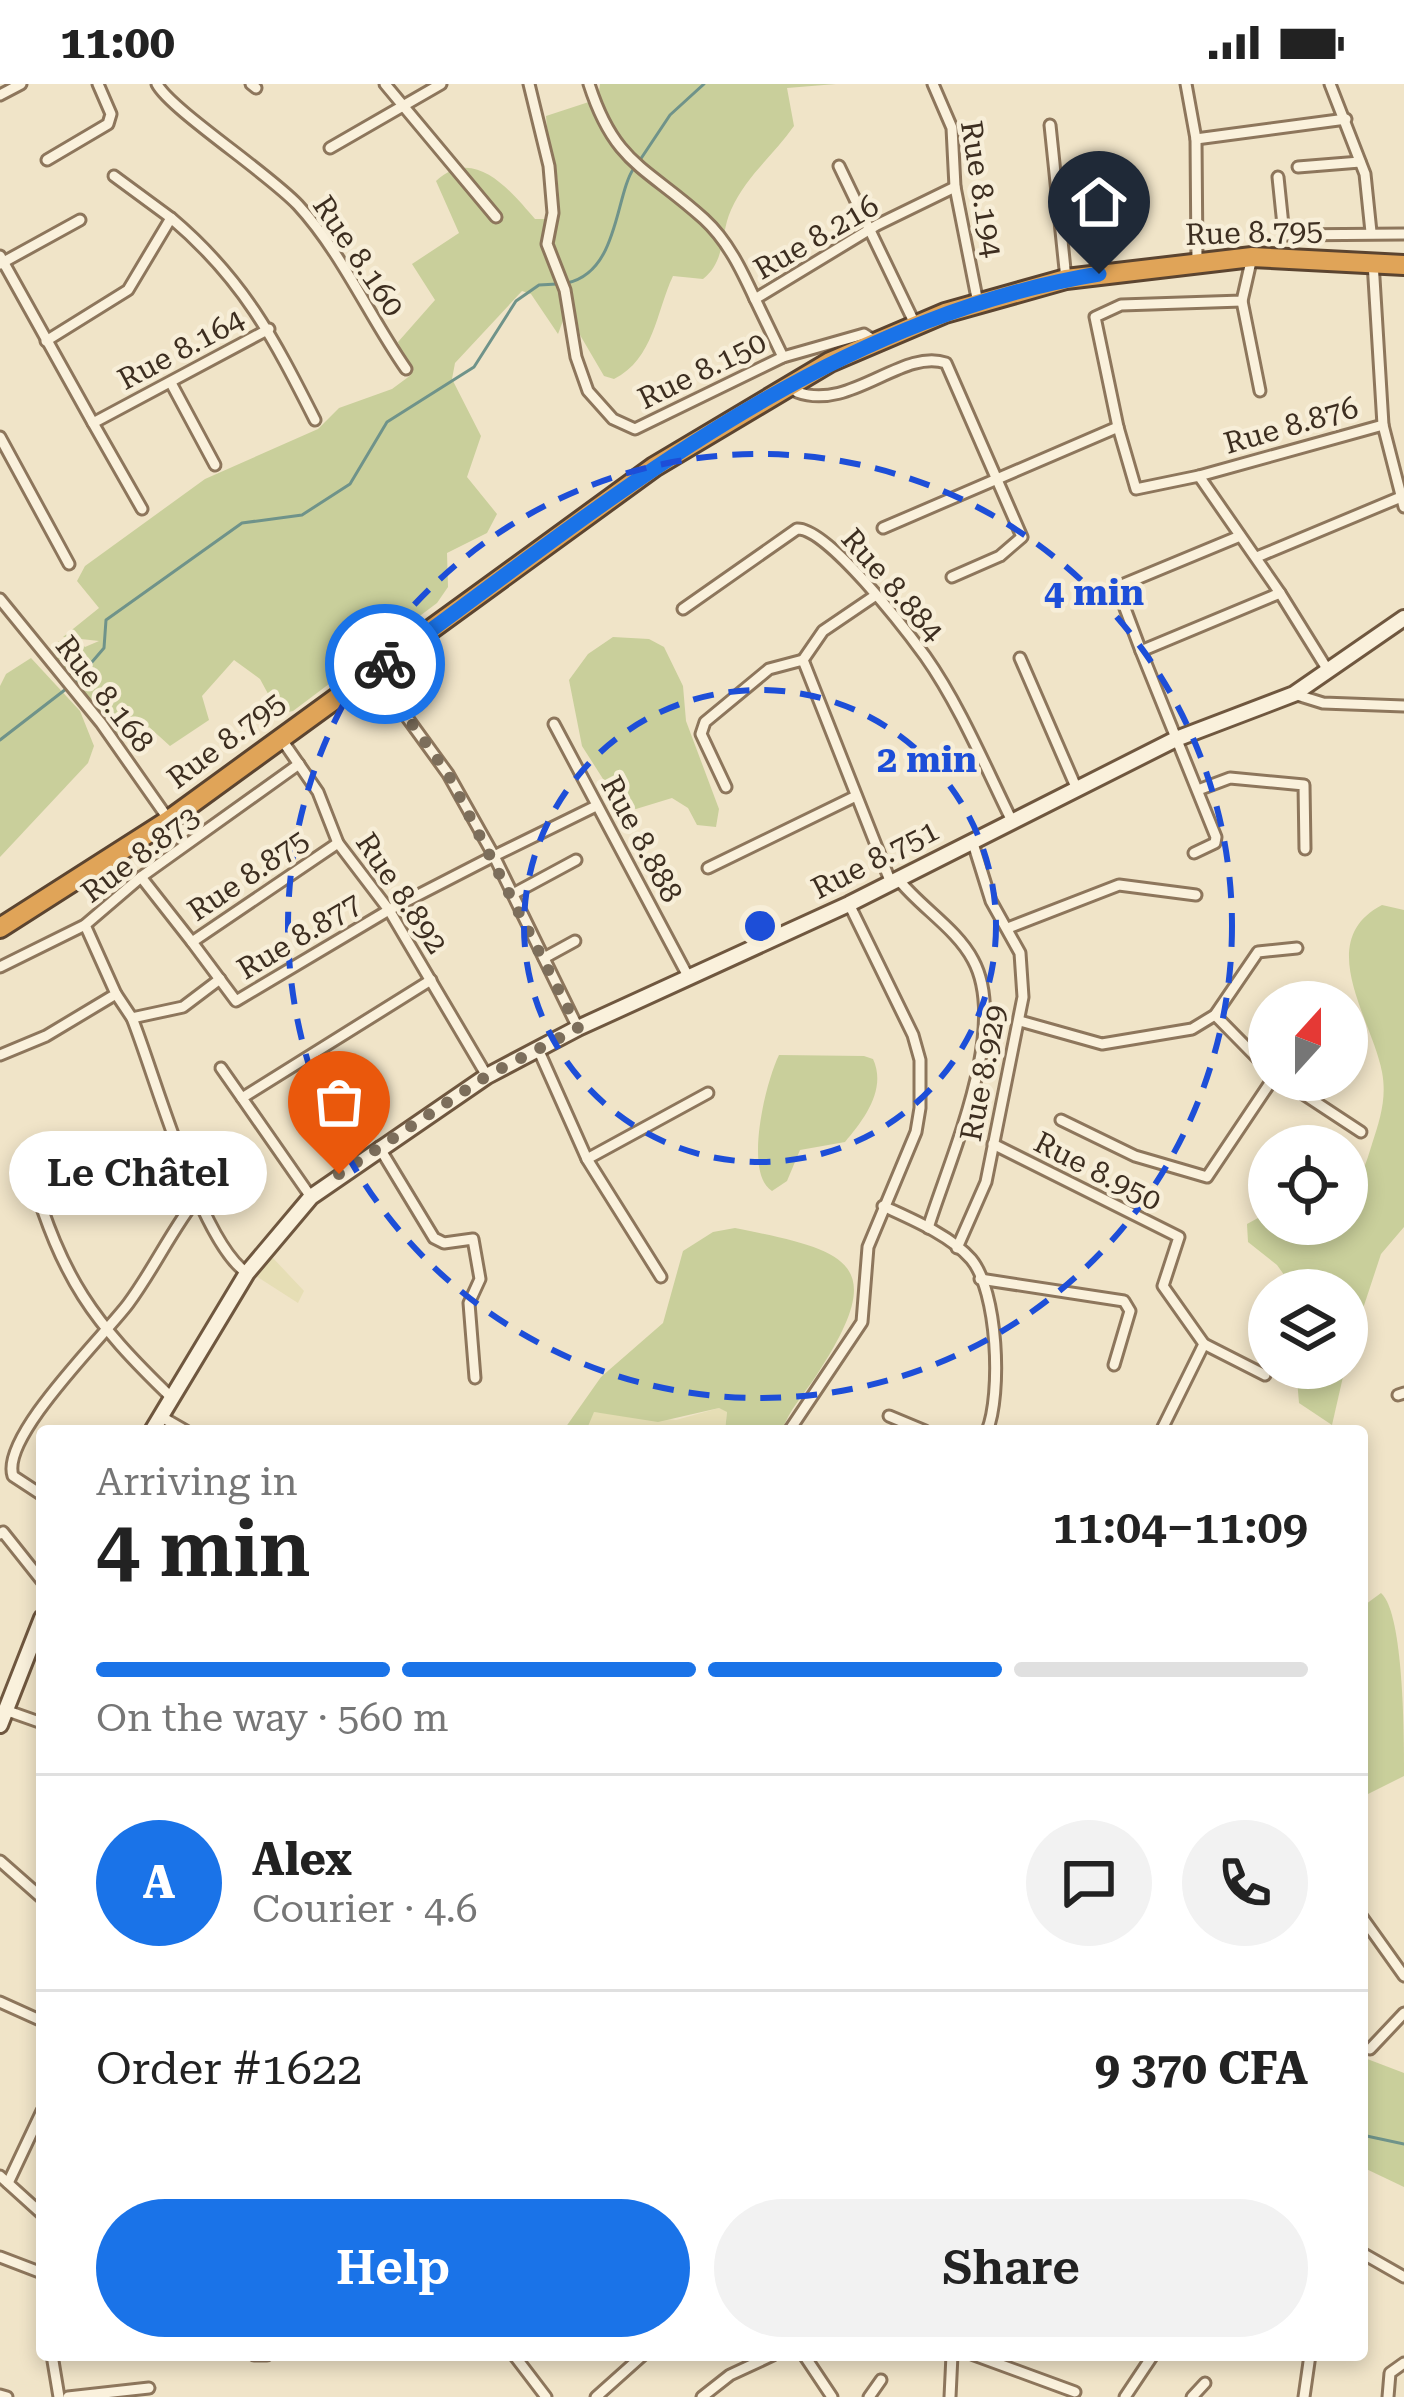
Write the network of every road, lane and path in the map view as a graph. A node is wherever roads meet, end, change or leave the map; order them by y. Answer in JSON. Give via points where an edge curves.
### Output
{"nodes":[{"id":1,"x":21,"y":84,"type":"edge"},
{"id":2,"x":98,"y":84,"type":"edge"},
{"id":3,"x":158,"y":84,"type":"edge"},
{"id":4,"x":385,"y":84,"type":"edge"},
{"id":5,"x":441,"y":84,"type":"edge"},
{"id":6,"x":529,"y":84,"type":"edge"},
{"id":7,"x":590,"y":84,"type":"edge"},
{"id":8,"x":933,"y":84,"type":"edge"},
{"id":9,"x":1186,"y":84,"type":"edge"},
{"id":10,"x":1330,"y":84,"type":"edge"},
{"id":11,"x":0,"y":95,"type":"edge"},
{"id":12,"x":406,"y":106,"type":"junction"},
{"id":13,"x":1346,"y":118,"type":"junction"},
{"id":14,"x":1050,"y":124,"type":"dead end"},
{"id":15,"x":1196,"y":139,"type":"junction"},
{"id":16,"x":330,"y":148,"type":"dead end"},
{"id":17,"x":47,"y":160,"type":"dead end"},
{"id":18,"x":1360,"y":162,"type":"junction"},
{"id":19,"x":839,"y":166,"type":"dead end"},
{"id":20,"x":1298,"y":167,"type":"dead end"},
{"id":21,"x":114,"y":176,"type":"dead end"},
{"id":22,"x":1277,"y":177,"type":"dead end"},
{"id":23,"x":955,"y":187,"type":"junction"},
{"id":24,"x":496,"y":217,"type":"dead end"},
{"id":25,"x":171,"y":218,"type":"junction"},
{"id":26,"x":80,"y":220,"type":"dead end"},
{"id":27,"x":870,"y":232,"type":"junction"},
{"id":28,"x":1371,"y":232,"type":"junction"},
{"id":29,"x":1404,"y":234,"type":"edge"},
{"id":30,"x":1252,"y":257,"type":"junction"},
{"id":31,"x":1,"y":261,"type":"edge"},
{"id":32,"x":1197,"y":261,"type":"junction"},
{"id":33,"x":1373,"y":262,"type":"junction"},
{"id":34,"x":1404,"y":266,"type":"edge"},
{"id":35,"x":1066,"y":279,"type":"junction"},
{"id":36,"x":755,"y":299,"type":"junction"},
{"id":37,"x":1242,"y":301,"type":"junction"},
{"id":38,"x":978,"y":303,"type":"junction"},
{"id":39,"x":915,"y":324,"type":"junction"},
{"id":40,"x":269,"y":329,"type":"junction"},
{"id":41,"x":46,"y":341,"type":"junction"},
{"id":42,"x":875,"y":341,"type":"junction"},
{"id":43,"x":783,"y":357,"type":"junction"},
{"id":44,"x":406,"y":369,"type":"dead end"},
{"id":45,"x":790,"y":382,"type":"junction"},
{"id":46,"x":171,"y":383,"type":"junction"},
{"id":47,"x":1260,"y":391,"type":"dead end"},
{"id":48,"x":315,"y":420,"type":"dead end"},
{"id":49,"x":93,"y":423,"type":"junction"},
{"id":50,"x":1383,"y":424,"type":"junction"},
{"id":51,"x":1118,"y":427,"type":"junction"},
{"id":52,"x":0,"y":437,"type":"edge"},
{"id":53,"x":215,"y":465,"type":"dead end"},
{"id":54,"x":1199,"y":476,"type":"junction"},
{"id":55,"x":996,"y":479,"type":"junction"},
{"id":56,"x":1402,"y":502,"type":"edge"},
{"id":57,"x":142,"y":509,"type":"dead end"},
{"id":58,"x":884,"y":528,"type":"dead end"},
{"id":59,"x":1240,"y":536,"type":"junction"},
{"id":60,"x":1257,"y":557,"type":"junction"},
{"id":61,"x":69,"y":564,"type":"dead end"},
{"id":62,"x":952,"y":578,"type":"dead end"},
{"id":63,"x":1280,"y":593,"type":"junction"},
{"id":64,"x":876,"y":595,"type":"junction"},
{"id":65,"x":0,"y":599,"type":"edge"},
{"id":66,"x":683,"y":610,"type":"dead end"},
{"id":67,"x":1404,"y":618,"type":"edge"},
{"id":68,"x":1142,"y":651,"type":"junction"},
{"id":69,"x":1020,"y":658,"type":"dead end"},
{"id":70,"x":803,"y":659,"type":"junction"},
{"id":71,"x":374,"y":671,"type":"junction"},
{"id":72,"x":1329,"y":672,"type":"junction"},
{"id":73,"x":1294,"y":694,"type":"junction"},
{"id":74,"x":1404,"y":706,"type":"edge"},
{"id":75,"x":554,"y":724,"type":"dead end"},
{"id":76,"x":280,"y":737,"type":"junction"},
{"id":77,"x":1176,"y":739,"type":"junction"},
{"id":78,"x":299,"y":764,"type":"junction"},
{"id":79,"x":1076,"y":787,"type":"junction"},
{"id":80,"x":726,"y":788,"type":"dead end"},
{"id":81,"x":1198,"y":790,"type":"junction"},
{"id":82,"x":856,"y":796,"type":"junction"},
{"id":83,"x":596,"y":806,"type":"junction"},
{"id":84,"x":170,"y":820,"type":"junction"},
{"id":85,"x":1011,"y":820,"type":"junction"},
{"id":86,"x":972,"y":840,"type":"junction"},
{"id":87,"x":338,"y":843,"type":"junction"},
{"id":88,"x":1305,"y":849,"type":"dead end"},
{"id":89,"x":1194,"y":853,"type":"dead end"},
{"id":90,"x":494,"y":856,"type":"junction"},
{"id":91,"x":576,"y":860,"type":"dead end"},
{"id":92,"x":708,"y":868,"type":"dead end"},
{"id":93,"x":141,"y":877,"type":"junction"},
{"id":94,"x":894,"y":881,"type":"junction"},
{"id":95,"x":513,"y":894,"type":"junction"},
{"id":96,"x":1196,"y":895,"type":"dead end"},
{"id":97,"x":849,"y":904,"type":"junction"},
{"id":98,"x":389,"y":910,"type":"junction"},
{"id":99,"x":85,"y":925,"type":"junction"},
{"id":100,"x":0,"y":928,"type":"edge"},
{"id":101,"x":1009,"y":928,"type":"junction"},
{"id":102,"x":575,"y":941,"type":"dead end"},
{"id":103,"x":192,"y":942,"type":"junction"},
{"id":104,"x":1297,"y":948,"type":"dead end"},
{"id":105,"x":544,"y":958,"type":"junction"},
{"id":106,"x":0,"y":967,"type":"edge"},
{"id":107,"x":689,"y":978,"type":"junction"},
{"id":108,"x":220,"y":980,"type":"junction"},
{"id":109,"x":431,"y":980,"type":"junction"},
{"id":110,"x":116,"y":994,"type":"junction"},
{"id":111,"x":1215,"y":1016,"type":"junction"},
{"id":112,"x":132,"y":1018,"type":"junction"},
{"id":113,"x":1020,"y":1021,"type":"junction"},
{"id":114,"x":578,"y":1028,"type":"junction"},
{"id":115,"x":538,"y":1049,"type":"junction"},
{"id":116,"x":1248,"y":1049,"type":"edge"},
{"id":117,"x":0,"y":1055,"type":"edge"},
{"id":118,"x":221,"y":1068,"type":"dead end"},
{"id":119,"x":487,"y":1076,"type":"junction"},
{"id":120,"x":708,"y":1093,"type":"dead end"},
{"id":121,"x":242,"y":1097,"type":"junction"},
{"id":122,"x":1258,"y":1101,"type":"edge"},
{"id":123,"x":1314,"y":1101,"type":"edge"},
{"id":124,"x":1061,"y":1120,"type":"dead end"},
{"id":125,"x":1350,"y":1125,"type":"edge"},
{"id":126,"x":993,"y":1144,"type":"junction"},
{"id":127,"x":379,"y":1147,"type":"junction"},
{"id":128,"x":587,"y":1159,"type":"junction"},
{"id":129,"x":30,"y":1171,"type":"dead end"},
{"id":130,"x":199,"y":1195,"type":"junction"},
{"id":131,"x":311,"y":1197,"type":"junction"},
{"id":132,"x":883,"y":1206,"type":"junction"},
{"id":133,"x":928,"y":1228,"type":"junction"},
{"id":134,"x":957,"y":1248,"type":"junction"},
{"id":135,"x":247,"y":1273,"type":"junction"},
{"id":136,"x":661,"y":1276,"type":"dead end"},
{"id":137,"x":980,"y":1279,"type":"junction"},
{"id":138,"x":105,"y":1332,"type":"junction"},
{"id":139,"x":1204,"y":1344,"type":"junction"},
{"id":140,"x":1114,"y":1364,"type":"dead end"},
{"id":141,"x":1248,"y":1366,"type":"edge"},
{"id":142,"x":475,"y":1378,"type":"dead end"},
{"id":143,"x":172,"y":1398,"type":"junction"},
{"id":144,"x":889,"y":1416,"type":"dead end"},
{"id":145,"x":160,"y":1417,"type":"junction"},
{"id":146,"x":155,"y":1425,"type":"edge"},
{"id":147,"x":175,"y":1425,"type":"edge"},
{"id":148,"x":793,"y":1425,"type":"edge"},
{"id":149,"x":911,"y":1425,"type":"edge"},
{"id":150,"x":988,"y":1425,"type":"edge"},
{"id":151,"x":1164,"y":1425,"type":"edge"},
{"id":152,"x":36,"y":1491,"type":"edge"},
{"id":153,"x":1,"y":1532,"type":"edge"},
{"id":154,"x":36,"y":1574,"type":"edge"},
{"id":155,"x":36,"y":1642,"type":"edge"},
{"id":156,"x":6,"y":1685,"type":"edge"},
{"id":157,"x":3,"y":1718,"type":"edge"},
{"id":158,"x":36,"y":1722,"type":"edge"},
{"id":159,"x":0,"y":1861,"type":"edge"},
{"id":160,"x":36,"y":1893,"type":"edge"},
{"id":161,"x":1368,"y":1925,"type":"edge"},
{"id":162,"x":1404,"y":1976,"type":"edge"},
{"id":163,"x":1,"y":2004,"type":"edge"},
{"id":164,"x":1404,"y":2013,"type":"edge"},
{"id":165,"x":36,"y":2019,"type":"edge"},
{"id":166,"x":1370,"y":2049,"type":"dead end"},
{"id":167,"x":36,"y":2121,"type":"edge"},
{"id":168,"x":4,"y":2180,"type":"edge"},
{"id":169,"x":36,"y":2209,"type":"edge"},
{"id":170,"x":1368,"y":2256,"type":"edge"},
{"id":171,"x":0,"y":2257,"type":"edge"},
{"id":172,"x":36,"y":2271,"type":"edge"},
{"id":173,"x":1404,"y":2277,"type":"edge"},
{"id":174,"x":53,"y":2361,"type":"edge"},
{"id":175,"x":519,"y":2361,"type":"edge"},
{"id":176,"x":636,"y":2361,"type":"edge"},
{"id":177,"x":760,"y":2361,"type":"edge"},
{"id":178,"x":808,"y":2361,"type":"edge"},
{"id":179,"x":952,"y":2361,"type":"edge"},
{"id":180,"x":990,"y":2361,"type":"edge"},
{"id":181,"x":1149,"y":2361,"type":"edge"},
{"id":182,"x":1309,"y":2361,"type":"edge"},
{"id":183,"x":1398,"y":2365,"type":"edge"},
{"id":184,"x":881,"y":2380,"type":"dead end"},
{"id":185,"x":1204,"y":2383,"type":"dead end"},
{"id":186,"x":148,"y":2388,"type":"dead end"},
{"id":187,"x":1075,"y":2392,"type":"dead end"},
{"id":188,"x":59,"y":2397,"type":"edge"},
{"id":189,"x":68,"y":2397,"type":"edge"},
{"id":190,"x":546,"y":2397,"type":"edge"},
{"id":191,"x":596,"y":2397,"type":"edge"},
{"id":192,"x":702,"y":2397,"type":"edge"},
{"id":193,"x":832,"y":2397,"type":"edge"},
{"id":194,"x":869,"y":2397,"type":"edge"},
{"id":195,"x":950,"y":2397,"type":"edge"},
{"id":196,"x":1125,"y":2397,"type":"edge"},
{"id":197,"x":1192,"y":2397,"type":"edge"},
{"id":198,"x":1304,"y":2397,"type":"edge"},
{"id":199,"x":1388,"y":2397,"type":"edge"}],
"edges":[{"from":1,"to":11,"type":"street"},
{"from":2,"to":17,"type":"street","via":[[108,124]]},
{"from":3,"to":44,"type":"street","name":"Rue 8.160","via":[[302,209]]},
{"from":4,"to":12,"type":"street"},
{"from":5,"to":12,"type":"street"},
{"from":6,"to":43,"type":"street","name":"Rue 8.150","via":[[549,166],[547,244],[588,391],[613,419],[635,429]]},
{"from":7,"to":36,"type":"street","via":[[624,154],[707,221]]},
{"from":8,"to":23,"type":"street","name":"Rue 8.194","via":[[952,128]]},
{"from":9,"to":15,"type":"street"},
{"from":10,"to":13,"type":"street"},
{"from":12,"to":16,"type":"street"},
{"from":12,"to":24,"type":"street"},
{"from":13,"to":15,"type":"street"},
{"from":13,"to":18,"type":"street"},
{"from":14,"to":35,"type":"street"},
{"from":15,"to":32,"type":"street"},
{"from":18,"to":20,"type":"street"},
{"from":18,"to":28,"type":"street"},
{"from":19,"to":27,"type":"street"},
{"from":21,"to":25,"type":"street"},
{"from":22,"to":28,"type":"street","via":[[1284,236]]},
{"from":23,"to":27,"type":"street","name":"Rue 8.216"},
{"from":23,"to":38,"type":"street","name":"Rue 8.194"},
{"from":25,"to":40,"type":"street","via":[[235,278]]},
{"from":25,"to":41,"type":"street","via":[[128,290]]},
{"from":26,"to":31,"type":"street"},
{"from":27,"to":36,"type":"street","name":"Rue 8.216"},
{"from":27,"to":39,"type":"street"},
{"from":28,"to":29,"type":"street"},
{"from":30,"to":32,"type":"highway","name":"Rue 8.795"},
{"from":30,"to":33,"type":"highway","name":"Rue 8.795"},
{"from":30,"to":37,"type":"street"},
{"from":31,"to":41,"type":"street","name":"Rue 8.164"},
{"from":32,"to":35,"type":"highway","name":"Rue 8.795"},
{"from":33,"to":34,"type":"highway","name":"Rue 8.795"},
{"from":33,"to":50,"type":"street"},
{"from":35,"to":38,"type":"highway","name":"Rue 8.795"},
{"from":36,"to":43,"type":"street","name":"Rue 8.216"},
{"from":37,"to":47,"type":"street"},
{"from":37,"to":51,"type":"street","via":[[1120,305],[1095,317]]},
{"from":38,"to":39,"type":"highway","name":"Rue 8.795"},
{"from":39,"to":42,"type":"highway","name":"Rue 8.795"},
{"from":40,"to":46,"type":"street","name":"Rue 8.164"},
{"from":40,"to":48,"type":"street"},
{"from":41,"to":49,"type":"street","name":"Rue 8.164"},
{"from":42,"to":43,"type":"street","name":"Rue 8.150","via":[[864,334]]},
{"from":42,"to":45,"type":"highway","name":"Rue 8.795"},
{"from":45,"to":55,"type":"street","via":[[797,392],[828,397],[942,360]]},
{"from":45,"to":71,"type":"highway","name":"Rue 8.795","via":[[655,466]]},
{"from":46,"to":49,"type":"street","name":"Rue 8.164"},
{"from":46,"to":53,"type":"street"},
{"from":49,"to":57,"type":"street"},
{"from":50,"to":54,"type":"street","name":"Rue 8.876"},
{"from":50,"to":56,"type":"street","name":"Rue 8.876"},
{"from":51,"to":54,"type":"street","name":"Rue 8.876","via":[[1132,485],[1147,490]]},
{"from":51,"to":55,"type":"street"},
{"from":52,"to":61,"type":"street"},
{"from":54,"to":59,"type":"street"},
{"from":55,"to":58,"type":"street"},
{"from":55,"to":62,"type":"street","via":[[1022,537]]},
{"from":56,"to":60,"type":"street"},
{"from":59,"to":60,"type":"street"},
{"from":59,"to":68,"type":"street","via":[[1122,583],[1118,593]]},
{"from":60,"to":63,"type":"street"},
{"from":63,"to":68,"type":"street"},
{"from":63,"to":72,"type":"street"},
{"from":64,"to":66,"type":"street","name":"Rue 8.884","via":[[806,528]]},
{"from":64,"to":70,"type":"street","via":[[823,631]]},
{"from":64,"to":85,"type":"street","name":"Rue 8.884","via":[[928,660]]},
{"from":65,"to":84,"type":"street","name":"Rue 8.168"},
{"from":67,"to":72,"type":"main road","name":"Rue 8.751"},
{"from":68,"to":77,"type":"street"},
{"from":69,"to":79,"type":"street"},
{"from":70,"to":80,"type":"street","via":[[769,669],[704,722],[700,734]]},
{"from":70,"to":82,"type":"street"},
{"from":71,"to":76,"type":"highway","name":"Rue 8.795"},
{"from":71,"to":90,"type":"street","via":[[448,774]]},
{"from":72,"to":73,"type":"main road","name":"Rue 8.751"},
{"from":73,"to":74,"type":"street"},
{"from":73,"to":77,"type":"main road","name":"Rue 8.751"},
{"from":75,"to":83,"type":"street","name":"Rue 8.888"},
{"from":76,"to":78,"type":"street","name":"Rue 8.892"},
{"from":76,"to":84,"type":"highway","name":"Rue 8.795"},
{"from":77,"to":79,"type":"main road","name":"Rue 8.751"},
{"from":77,"to":81,"type":"street"},
{"from":78,"to":87,"type":"street","name":"Rue 8.892"},
{"from":78,"to":93,"type":"street","name":"Rue 8.873"},
{"from":79,"to":85,"type":"main road","name":"Rue 8.751"},
{"from":81,"to":88,"type":"street","via":[[1231,778],[1307,789]]},
{"from":81,"to":89,"type":"street","via":[[1216,841]]},
{"from":82,"to":92,"type":"street"},
{"from":82,"to":94,"type":"street"},
{"from":83,"to":90,"type":"street"},
{"from":83,"to":107,"type":"street","name":"Rue 8.888"},
{"from":84,"to":100,"type":"highway","name":"Rue 8.795"},
{"from":85,"to":86,"type":"main road","name":"Rue 8.751"},
{"from":86,"to":94,"type":"main road","name":"Rue 8.751"},
{"from":86,"to":101,"type":"street","name":"Rue 8.929"},
{"from":87,"to":98,"type":"street","name":"Rue 8.892"},
{"from":87,"to":103,"type":"street","name":"Rue 8.875"},
{"from":90,"to":95,"type":"street"},
{"from":90,"to":98,"type":"street"},
{"from":91,"to":95,"type":"street"},
{"from":93,"to":99,"type":"street","name":"Rue 8.873"},
{"from":93,"to":103,"type":"street","name":"Rue 8.875"},
{"from":94,"to":97,"type":"main road","name":"Rue 8.751"},
{"from":94,"to":133,"type":"street","via":[[962,945],[979,976],[981,1061]]},
{"from":95,"to":105,"type":"street"},
{"from":96,"to":101,"type":"street","via":[[1119,886]]},
{"from":97,"to":107,"type":"main road","name":"Rue 8.751"},
{"from":97,"to":132,"type":"street","via":[[920,1060],[916,1132]]},
{"from":98,"to":108,"type":"street","name":"Rue 8.877","via":[[236,1001]]},
{"from":98,"to":109,"type":"street","name":"Rue 8.892"},
{"from":99,"to":106,"type":"street","name":"Rue 8.873"},
{"from":99,"to":110,"type":"street"},
{"from":101,"to":113,"type":"street","name":"Rue 8.929","via":[[1020,953]]},
{"from":102,"to":105,"type":"street"},
{"from":103,"to":108,"type":"street","name":"Rue 8.877"},
{"from":104,"to":111,"type":"street","via":[[1258,952]]},
{"from":105,"to":114,"type":"street"},
{"from":107,"to":114,"type":"main road","name":"Rue 8.751"},
{"from":108,"to":112,"type":"street","via":[[183,1007]]},
{"from":109,"to":119,"type":"street","name":"Rue 8.892"},
{"from":109,"to":121,"type":"street"},
{"from":110,"to":112,"type":"street"},
{"from":110,"to":117,"type":"street"},
{"from":111,"to":113,"type":"street","via":[[1192,1029],[1102,1044]]},
{"from":111,"to":116,"type":"street"},
{"from":112,"to":130,"type":"street"},
{"from":113,"to":126,"type":"street","name":"Rue 8.929"},
{"from":114,"to":115,"type":"main road","name":"Rue 8.751"},
{"from":115,"to":119,"type":"main road","name":"Rue 8.751"},
{"from":115,"to":128,"type":"street"},
{"from":118,"to":121,"type":"street"},
{"from":119,"to":127,"type":"main road","name":"Rue 8.751"},
{"from":120,"to":128,"type":"street"},
{"from":121,"to":131,"type":"street"},
{"from":122,"to":124,"type":"street","via":[[1207,1177],[1135,1156]]},
{"from":123,"to":125,"type":"street"},
{"from":126,"to":134,"type":"street","name":"Rue 8.929","via":[[980,1200]]},
{"from":126,"to":139,"type":"street","name":"Rue 8.950","via":[[1179,1237],[1163,1286]]},
{"from":127,"to":131,"type":"main road","name":"Rue 8.751"},
{"from":127,"to":142,"type":"street","via":[[434,1238],[473,1239],[480,1279],[469,1303]]},
{"from":128,"to":136,"type":"street"},
{"from":129,"to":138,"type":"street","via":[[60,1258]]},
{"from":130,"to":135,"type":"street","via":[[224,1250]]},
{"from":130,"to":138,"type":"street"},
{"from":131,"to":135,"type":"main road","name":"Rue 8.751"},
{"from":132,"to":133,"type":"street"},
{"from":132,"to":148,"type":"street","via":[[868,1247],[862,1322]]},
{"from":133,"to":134,"type":"street"},
{"from":134,"to":137,"type":"street"},
{"from":135,"to":143,"type":"main road","name":"Rue 8.751"},
{"from":137,"to":140,"type":"street","via":[[1124,1301],[1130,1312]]},
{"from":137,"to":150,"type":"street","via":[[997,1379]]},
{"from":138,"to":143,"type":"street"},
{"from":138,"to":152,"type":"street","via":[[57,1382],[11,1460],[13,1476]]},
{"from":139,"to":141,"type":"street"},
{"from":139,"to":151,"type":"street"},
{"from":143,"to":145,"type":"main road","name":"Rue 8.751"},
{"from":144,"to":149,"type":"street"},
{"from":145,"to":146,"type":"main road","name":"Rue 8.751"},
{"from":145,"to":147,"type":"street"},
{"from":153,"to":154,"type":"street"},
{"from":155,"to":156,"type":"main road"},
{"from":156,"to":157,"type":"main road"},
{"from":157,"to":158,"type":"street"},
{"from":159,"to":160,"type":"street"},
{"from":161,"to":162,"type":"street"},
{"from":163,"to":165,"type":"street"},
{"from":164,"to":166,"type":"street"},
{"from":167,"to":168,"type":"street"},
{"from":168,"to":169,"type":"street"},
{"from":170,"to":173,"type":"street"},
{"from":171,"to":172,"type":"street"},
{"from":174,"to":188,"type":"street"},
{"from":175,"to":190,"type":"street"},
{"from":176,"to":191,"type":"street"},
{"from":177,"to":192,"type":"street"},
{"from":178,"to":193,"type":"street"},
{"from":179,"to":195,"type":"street"},
{"from":180,"to":187,"type":"street"},
{"from":181,"to":196,"type":"street"},
{"from":182,"to":198,"type":"street"},
{"from":183,"to":199,"type":"street"},
{"from":184,"to":194,"type":"street"},
{"from":185,"to":197,"type":"street"},
{"from":186,"to":189,"type":"street"}]}
